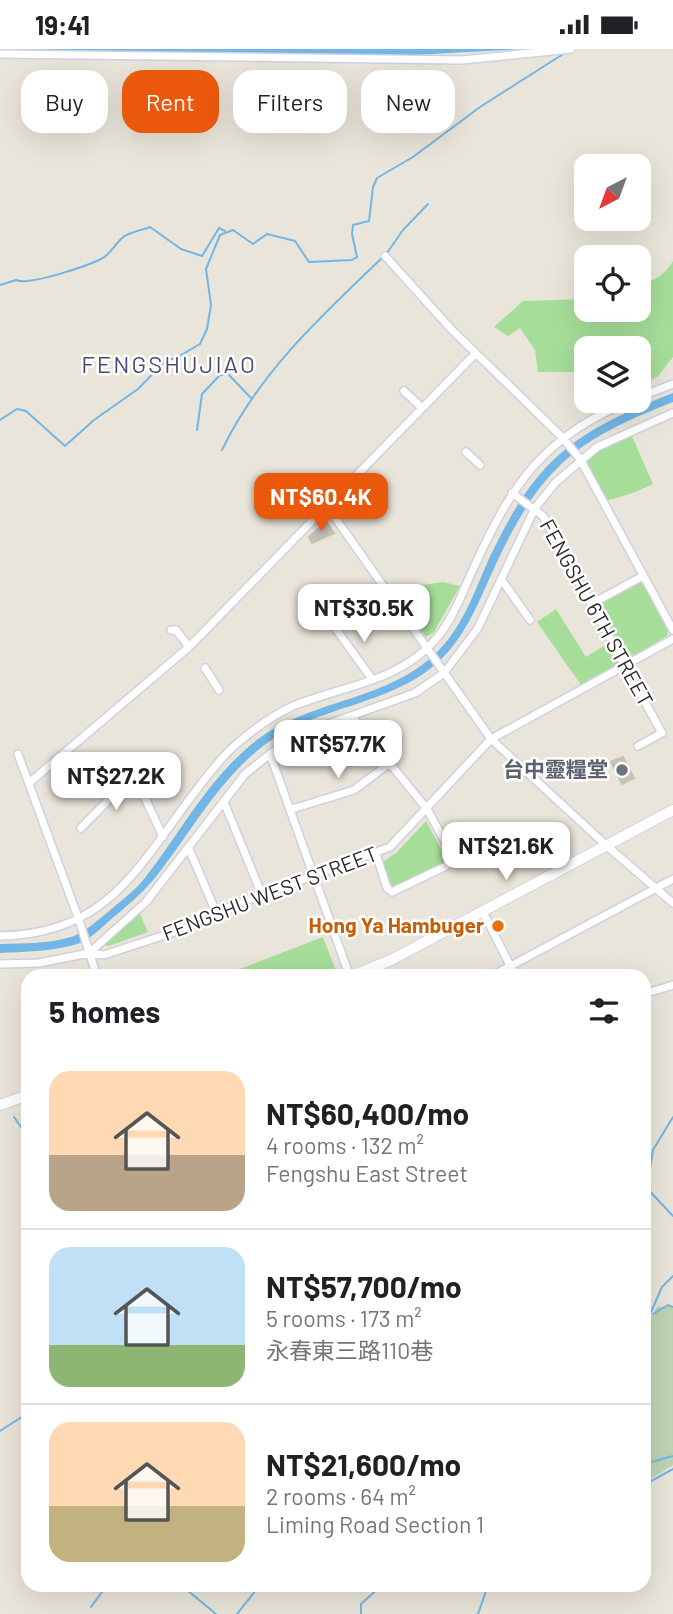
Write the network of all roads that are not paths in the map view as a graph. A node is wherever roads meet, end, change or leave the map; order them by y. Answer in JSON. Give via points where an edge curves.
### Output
{"nodes":[{"id":1,"x":568,"y":50,"type":"edge"},
{"id":2,"x":0,"y":54,"type":"edge"},
{"id":3,"x":205,"y":54,"type":"edge"},
{"id":4,"x":386,"y":256,"type":"dead end"},
{"id":5,"x":475,"y":354,"type":"junction"},
{"id":6,"x":673,"y":384,"type":"edge"},
{"id":7,"x":404,"y":391,"type":"dead end"},
{"id":8,"x":651,"y":392,"type":"edge"},
{"id":9,"x":422,"y":408,"type":"junction"},
{"id":10,"x":673,"y":412,"type":"edge"},
{"id":11,"x":601,"y":413,"type":"edge"},
{"id":12,"x":563,"y":438,"type":"junction"},
{"id":13,"x":466,"y":453,"type":"dead end"},
{"id":14,"x":580,"y":459,"type":"junction"},
{"id":15,"x":480,"y":465,"type":"dead end"},
{"id":16,"x":310,"y":482,"type":"dead end"},
{"id":17,"x":512,"y":493,"type":"junction"},
{"id":18,"x":326,"y":506,"type":"junction"},
{"id":19,"x":535,"y":508,"type":"junction"},
{"id":20,"x":643,"y":576,"type":"junction"},
{"id":21,"x":501,"y":579,"type":"junction"},
{"id":22,"x":593,"y":603,"type":"junction"},
{"id":23,"x":530,"y":620,"type":"dead end"},
{"id":24,"x":334,"y":625,"type":"dead end"},
{"id":25,"x":172,"y":630,"type":"dead end"},
{"id":26,"x":673,"y":630,"type":"edge"},
{"id":27,"x":673,"y":639,"type":"edge"},
{"id":28,"x":189,"y":647,"type":"junction"},
{"id":29,"x":429,"y":651,"type":"junction"},
{"id":30,"x":625,"y":664,"type":"junction"},
{"id":31,"x":205,"y":668,"type":"dead end"},
{"id":32,"x":441,"y":670,"type":"junction"},
{"id":33,"x":372,"y":679,"type":"junction"},
{"id":34,"x":219,"y":689,"type":"dead end"},
{"id":35,"x":352,"y":717,"type":"junction"},
{"id":36,"x":491,"y":739,"type":"junction"},
{"id":37,"x":638,"y":746,"type":"dead end"},
{"id":38,"x":18,"y":754,"type":"dead end"},
{"id":39,"x":270,"y":754,"type":"junction"},
{"id":40,"x":390,"y":763,"type":"junction"},
{"id":41,"x":29,"y":783,"type":"junction"},
{"id":42,"x":224,"y":802,"type":"junction"},
{"id":43,"x":292,"y":809,"type":"junction"},
{"id":44,"x":428,"y":809,"type":"junction"},
{"id":45,"x":673,"y":810,"type":"edge"},
{"id":46,"x":81,"y":828,"type":"dead end"},
{"id":47,"x":163,"y":837,"type":"junction"},
{"id":48,"x":607,"y":846,"type":"junction"},
{"id":49,"x":189,"y":849,"type":"junction"},
{"id":50,"x":376,"y":854,"type":"junction"},
{"id":51,"x":315,"y":875,"type":"junction"},
{"id":52,"x":673,"y":879,"type":"edge"},
{"id":53,"x":657,"y":889,"type":"junction"},
{"id":54,"x":262,"y":895,"type":"junction"},
{"id":55,"x":673,"y":903,"type":"edge"},
{"id":56,"x":216,"y":912,"type":"junction"},
{"id":57,"x":482,"y":912,"type":"junction"},
{"id":58,"x":79,"y":920,"type":"junction"},
{"id":59,"x":0,"y":936,"type":"edge"},
{"id":60,"x":89,"y":950,"type":"junction"},
{"id":61,"x":0,"y":964,"type":"edge"},
{"id":62,"x":511,"y":966,"type":"junction"},
{"id":63,"x":95,"y":969,"type":"edge"},
{"id":64,"x":347,"y":969,"type":"edge"},
{"id":65,"x":367,"y":969,"type":"edge"},
{"id":66,"x":505,"y":969,"type":"edge"},
{"id":67,"x":512,"y":969,"type":"edge"},
{"id":68,"x":673,"y":985,"type":"edge"},
{"id":69,"x":651,"y":993,"type":"edge"},
{"id":70,"x":21,"y":1098,"type":"edge"},
{"id":71,"x":0,"y":1105,"type":"edge"}],
"edges":[{"from":1,"to":3,"type":"street","via":[[462,60]]},
{"from":2,"to":3,"type":"street"},
{"from":4,"to":5,"type":"street"},
{"from":5,"to":9,"type":"street"},
{"from":5,"to":12,"type":"street"},
{"from":6,"to":8,"type":"street"},
{"from":7,"to":9,"type":"street"},
{"from":9,"to":18,"type":"street"},
{"from":10,"to":14,"type":"street","via":[[608,440]]},
{"from":11,"to":12,"type":"street"},
{"from":12,"to":14,"type":"street"},
{"from":12,"to":17,"type":"street"},
{"from":13,"to":15,"type":"street"},
{"from":14,"to":19,"type":"street"},
{"from":14,"to":20,"type":"street"},
{"from":16,"to":18,"type":"street"},
{"from":17,"to":19,"type":"street"},
{"from":17,"to":29,"type":"street"},
{"from":18,"to":28,"type":"street"},
{"from":18,"to":29,"type":"street"},
{"from":19,"to":21,"type":"street"},
{"from":19,"to":22,"type":"street","name":"FENGSHU 6TH STREET"},
{"from":20,"to":22,"type":"street"},
{"from":20,"to":26,"type":"street"},
{"from":21,"to":23,"type":"street"},
{"from":21,"to":32,"type":"street","via":[[478,628]]},
{"from":22,"to":30,"type":"street","name":"FENGSHU 6TH STREET"},
{"from":24,"to":33,"type":"street"},
{"from":25,"to":28,"type":"street","via":[[176,629]]},
{"from":27,"to":30,"type":"street","name":"FENGSHU WEST STREET"},
{"from":28,"to":41,"type":"street"},
{"from":29,"to":32,"type":"street"},
{"from":29,"to":33,"type":"street"},
{"from":30,"to":36,"type":"street","name":"FENGSHU WEST STREET"},
{"from":30,"to":37,"type":"street","name":"FENGSHU 6TH STREET","via":[[662,733]]},
{"from":31,"to":34,"type":"street"},
{"from":32,"to":35,"type":"street","via":[[415,693]]},
{"from":32,"to":36,"type":"street"},
{"from":33,"to":47,"type":"street","via":[[289,708],[254,729],[211,770]]},
{"from":35,"to":39,"type":"street","via":[[306,732]]},
{"from":35,"to":40,"type":"street"},
{"from":36,"to":44,"type":"street","name":"FENGSHU WEST STREET"},
{"from":36,"to":48,"type":"street"},
{"from":38,"to":41,"type":"street"},
{"from":39,"to":42,"type":"street"},
{"from":39,"to":43,"type":"street"},
{"from":40,"to":43,"type":"street","via":[[354,790]]},
{"from":40,"to":44,"type":"street"},
{"from":41,"to":58,"type":"street"},
{"from":42,"to":49,"type":"street"},
{"from":42,"to":54,"type":"street"},
{"from":43,"to":51,"type":"street"},
{"from":44,"to":50,"type":"street","name":"FENGSHU WEST STREET","via":[[390,847]]},
{"from":44,"to":50,"type":"street","via":[[453,856],[450,864],[392,892]]},
{"from":45,"to":48,"type":"main road"},
{"from":46,"to":47,"type":"street","via":[[131,777]]},
{"from":47,"to":58,"type":"street","via":[[125,884]]},
{"from":48,"to":53,"type":"street"},
{"from":48,"to":57,"type":"main road"},
{"from":49,"to":56,"type":"street"},
{"from":49,"to":60,"type":"street","via":[[146,902]]},
{"from":50,"to":51,"type":"street","name":"FENGSHU WEST STREET"},
{"from":51,"to":54,"type":"street","name":"FENGSHU WEST STREET"},
{"from":51,"to":64,"type":"street"},
{"from":52,"to":53,"type":"street"},
{"from":53,"to":55,"type":"street"},
{"from":53,"to":62,"type":"street"},
{"from":54,"to":56,"type":"street","name":"FENGSHU WEST STREET"},
{"from":56,"to":60,"type":"street","name":"FENGSHU WEST STREET","via":[[186,928],[104,955]]},
{"from":57,"to":62,"type":"street"},
{"from":57,"to":65,"type":"main road"},
{"from":58,"to":59,"type":"street","via":[[42,932]]},
{"from":58,"to":60,"type":"street"},
{"from":60,"to":61,"type":"street","name":"FENGSHU WEST STREET","via":[[39,963]]},
{"from":60,"to":63,"type":"street"},
{"from":62,"to":66,"type":"street"},
{"from":62,"to":67,"type":"street"},
{"from":68,"to":69,"type":"street"},
{"from":70,"to":71,"type":"main road"}]}
